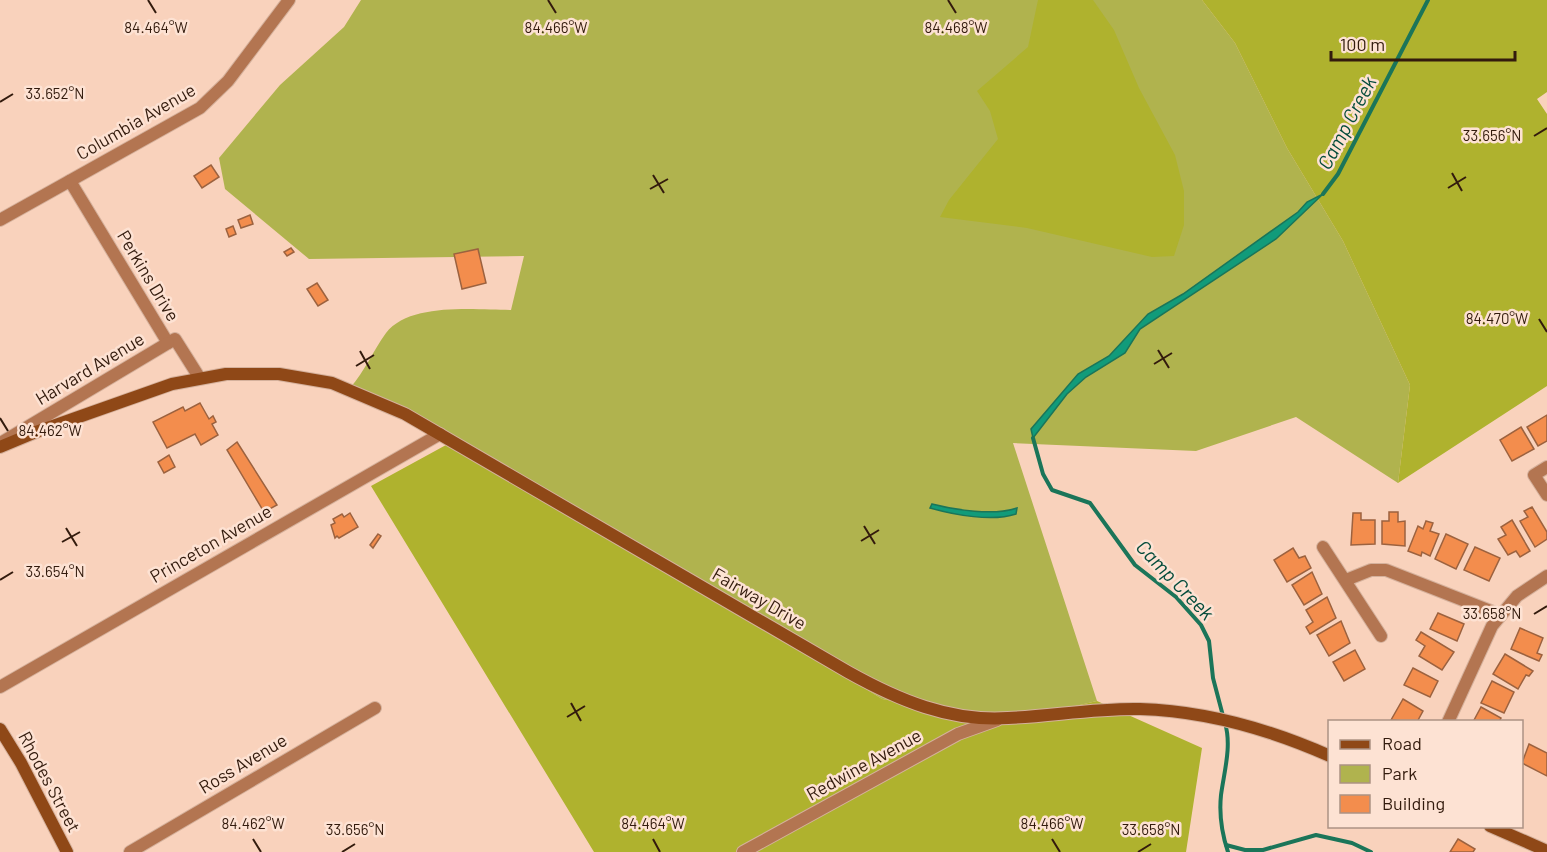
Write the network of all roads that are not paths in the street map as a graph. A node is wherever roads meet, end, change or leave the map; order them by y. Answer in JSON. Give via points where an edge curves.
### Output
{"nodes":[{"id":1,"x":289,"y":0,"type":"edge"},
{"id":2,"x":70,"y":181,"type":"junction"},
{"id":3,"x":0,"y":220,"type":"edge"},
{"id":4,"x":168,"y":343,"type":"junction"},
{"id":5,"x":199,"y":377,"type":"junction"},
{"id":6,"x":440,"y":434,"type":"junction"},
{"id":7,"x":0,"y":445,"type":"edge"},
{"id":8,"x":1547,"y":467,"type":"edge"},
{"id":9,"x":1547,"y":495,"type":"edge"},
{"id":10,"x":1323,"y":547,"type":"dead end"},
{"id":11,"x":1547,"y":576,"type":"edge"},
{"id":12,"x":1346,"y":580,"type":"junction"},
{"id":13,"x":1501,"y":615,"type":"junction"},
{"id":14,"x":1381,"y":636,"type":"dead end"},
{"id":15,"x":0,"y":687,"type":"edge"},
{"id":16,"x":375,"y":708,"type":"dead end"},
{"id":17,"x":1006,"y":719,"type":"junction"},
{"id":18,"x":1449,"y":720,"type":"edge"},
{"id":19,"x":0,"y":729,"type":"edge"},
{"id":20,"x":1328,"y":756,"type":"edge"},
{"id":21,"x":1495,"y":828,"type":"edge"},
{"id":22,"x":1547,"y":851,"type":"edge"},
{"id":23,"x":67,"y":852,"type":"edge"},
{"id":24,"x":130,"y":852,"type":"edge"},
{"id":25,"x":743,"y":852,"type":"edge"}],
"edges":[{"from":1,"to":2,"type":"street","name":"Columbia Avenue","via":[[228,81],[200,108]]},
{"from":2,"to":3,"type":"street","name":"Columbia Avenue"},
{"from":2,"to":4,"type":"street","name":"Perkins Drive"},
{"from":4,"to":5,"type":"street","name":"Perkins Drive","via":[[175,339]]},
{"from":4,"to":7,"type":"street","name":"Harvard Avenue"},
{"from":5,"to":6,"type":"street","name":"Fairway Drive","via":[[253,373],[332,383],[380,402]]},
{"from":5,"to":7,"type":"street","name":"Harvard Avenue"},
{"from":6,"to":15,"type":"street","name":"Princeton Avenue"},
{"from":6,"to":17,"type":"street","name":"Fairway Drive","via":[[890,695],[935,711]]},
{"from":8,"to":9,"type":"street","via":[[1534,475]]},
{"from":10,"to":12,"type":"street"},
{"from":11,"to":13,"type":"street","via":[[1517,596]]},
{"from":12,"to":13,"type":"street","via":[[1371,570],[1386,570]]},
{"from":12,"to":14,"type":"street"},
{"from":13,"to":18,"type":"street","via":[[1492,626]]},
{"from":16,"to":24,"type":"street","name":"Ross Avenue"},
{"from":17,"to":20,"type":"street","name":"Fairway Drive","via":[[1086,711],[1167,711],[1253,726]]},
{"from":17,"to":25,"type":"street","name":"Redwine Avenue","via":[[958,734]]},
{"from":19,"to":23,"type":"street","name":"Rhodes Street"},
{"from":21,"to":22,"type":"street"}]}
